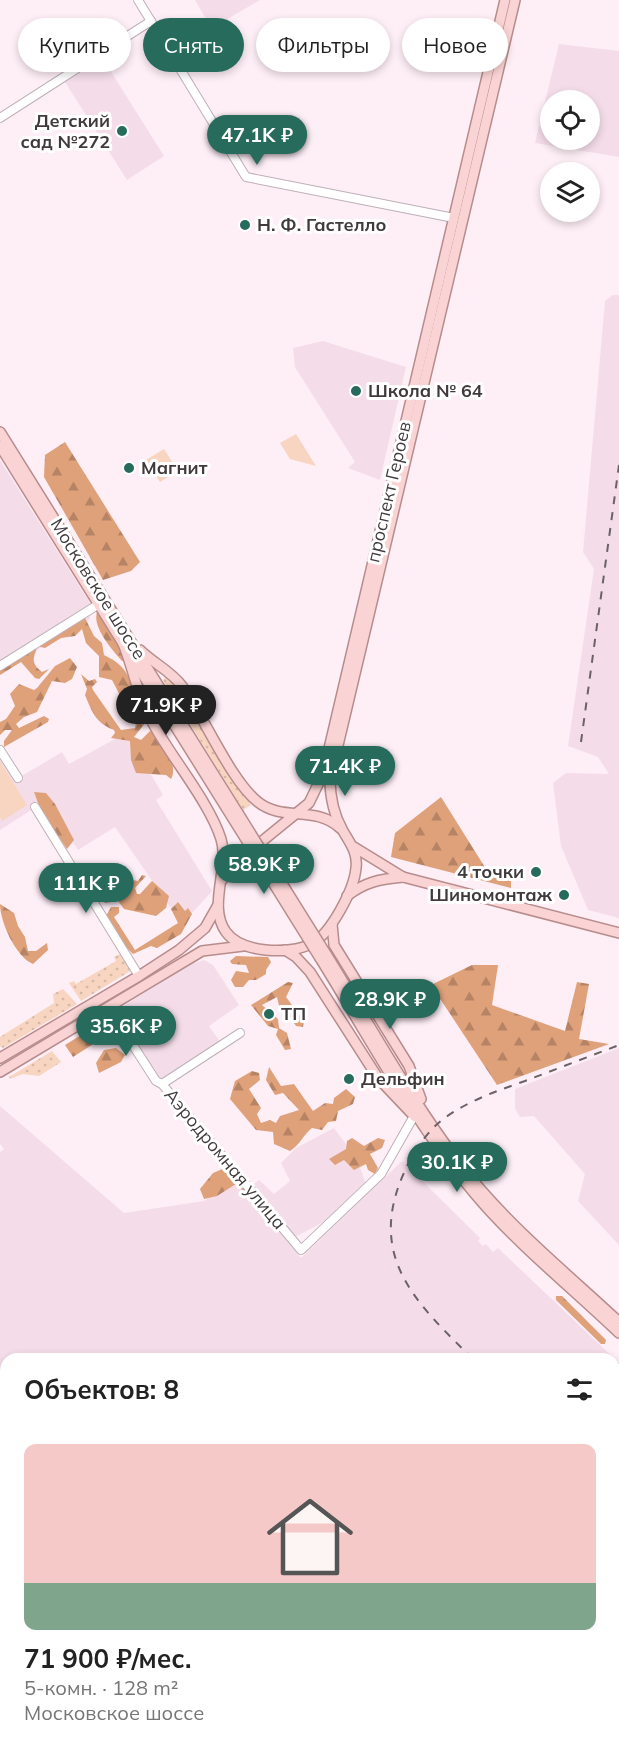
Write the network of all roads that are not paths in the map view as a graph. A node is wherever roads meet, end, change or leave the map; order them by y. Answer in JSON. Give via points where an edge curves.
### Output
{"nodes":[{"id":1,"x":138,"y":0,"type":"edge"},
{"id":2,"x":505,"y":0,"type":"edge"},
{"id":3,"x":515,"y":0,"type":"edge"},
{"id":4,"x":149,"y":18,"type":"edge"},
{"id":5,"x":143,"y":26,"type":"edge"},
{"id":6,"x":182,"y":72,"type":"edge"},
{"id":7,"x":0,"y":118,"type":"edge"},
{"id":8,"x":454,"y":218,"type":"junction"},
{"id":9,"x":0,"y":433,"type":"edge"},
{"id":10,"x":0,"y":446,"type":"edge"},
{"id":11,"x":99,"y":604,"type":"junction"},
{"id":12,"x":125,"y":640,"type":"junction"},
{"id":13,"x":0,"y":666,"type":"edge"},
{"id":14,"x":0,"y":750,"type":"edge"},
{"id":15,"x":18,"y":778,"type":"dead end"},
{"id":16,"x":36,"y":807,"type":"dead end"},
{"id":17,"x":297,"y":815,"type":"junction"},
{"id":18,"x":343,"y":831,"type":"junction"},
{"id":19,"x":354,"y":847,"type":"junction"},
{"id":20,"x":403,"y":877,"type":"junction"},
{"id":21,"x":222,"y":882,"type":"junction"},
{"id":22,"x":347,"y":896,"type":"junction"},
{"id":23,"x":218,"y":905,"type":"junction"},
{"id":24,"x":332,"y":924,"type":"junction"},
{"id":25,"x":619,"y":933,"type":"edge"},
{"id":26,"x":245,"y":946,"type":"junction"},
{"id":27,"x":285,"y":950,"type":"junction"},
{"id":28,"x":140,"y":976,"type":"junction"},
{"id":29,"x":109,"y":1008,"type":"junction"},
{"id":30,"x":240,"y":1033,"type":"dead end"},
{"id":31,"x":0,"y":1058,"type":"edge"},
{"id":32,"x":0,"y":1072,"type":"edge"},
{"id":33,"x":162,"y":1084,"type":"junction"},
{"id":34,"x":414,"y":1116,"type":"junction"},
{"id":35,"x":427,"y":1123,"type":"junction"},
{"id":36,"x":619,"y":1322,"type":"edge"},
{"id":37,"x":619,"y":1333,"type":"edge"}],
"edges":[{"from":1,"to":4,"type":"street"},
{"from":2,"to":8,"type":"main road","name":"проспект Героев"},
{"from":3,"to":18,"type":"main road","name":"проспект Героев","via":[[334,764],[330,791]]},
{"from":5,"to":7,"type":"street"},
{"from":6,"to":8,"type":"street","via":[[246,177]]},
{"from":8,"to":17,"type":"main road","name":"проспект Героев","via":[[323,774],[315,794]]},
{"from":9,"to":12,"type":"main road","name":"Московское шоссе"},
{"from":10,"to":11,"type":"main road","name":"Московское шоссе"},
{"from":11,"to":12,"type":"main road","name":"Московское шоссе"},
{"from":11,"to":13,"type":"street"},
{"from":12,"to":17,"type":"main road","via":[[180,683],[250,796],[271,809]]},
{"from":12,"to":21,"type":"main road","via":[[150,719],[218,831],[224,847]]},
{"from":12,"to":35,"type":"main road","name":"Московское шоссе","bridge":true},
{"from":14,"to":15,"type":"street"},
{"from":16,"to":28,"type":"street"},
{"from":17,"to":18,"type":"main road","via":[[321,815]]},
{"from":17,"to":21,"type":"main road","via":[[234,864]]},
{"from":18,"to":19,"type":"main road"},
{"from":19,"to":20,"type":"main road"},
{"from":19,"to":22,"type":"main road","via":[[356,868]]},
{"from":20,"to":22,"type":"main road","via":[[376,879]]},
{"from":20,"to":25,"type":"main road"},
{"from":21,"to":23,"type":"main road"},
{"from":22,"to":24,"type":"main road"},
{"from":23,"to":26,"type":"main road","via":[[224,930]]},
{"from":23,"to":28,"type":"main road","via":[[195,938]]},
{"from":24,"to":27,"type":"main road","via":[[315,943]]},
{"from":24,"to":35,"type":"main road","via":[[334,945],[409,1066]]},
{"from":26,"to":27,"type":"main road"},
{"from":26,"to":29,"type":"main road","via":[[202,951]]},
{"from":27,"to":34,"type":"main road","via":[[316,980],[378,1078]]},
{"from":28,"to":31,"type":"main road"},
{"from":29,"to":32,"type":"main road"},
{"from":29,"to":33,"type":"street","name":"Аэродромная улица","via":[[156,1081]]},
{"from":30,"to":33,"type":"street"},
{"from":33,"to":34,"type":"street","name":"Аэродромная улица","via":[[302,1250],[381,1174]]},
{"from":34,"to":35,"type":"main road"},
{"from":35,"to":36,"type":"main road","name":"Московское шоссе","via":[[497,1206]]},
{"from":35,"to":37,"type":"main road","name":"Московское шоссе","via":[[459,1174],[491,1212]]}]}
